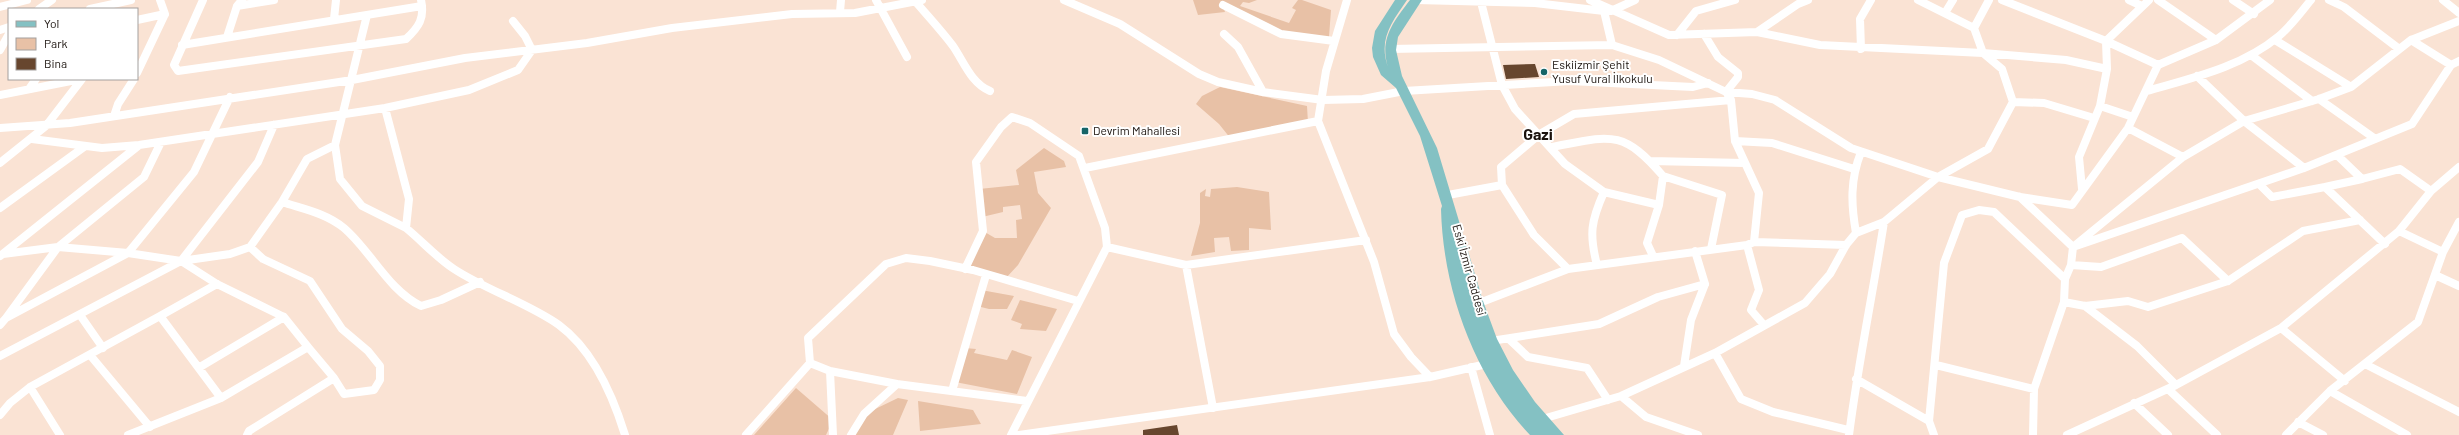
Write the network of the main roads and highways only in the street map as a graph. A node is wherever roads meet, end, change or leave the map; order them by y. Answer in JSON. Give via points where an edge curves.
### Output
{"nodes":[{"id":1,"x":1401,"y":0,"type":"edge"},
{"id":2,"x":1416,"y":0,"type":"edge"},
{"id":3,"x":1404,"y":91,"type":"junction"},
{"id":4,"x":1470,"y":306,"type":"junction"},
{"id":5,"x":1495,"y":362,"type":"junction"},
{"id":6,"x":1540,"y":435,"type":"edge"},
{"id":7,"x":1557,"y":435,"type":"edge"}],
"edges":[{"from":1,"to":3,"type":"main road","name":"Eski İzmir Caddesi","via":[[1382,27],[1377,51],[1382,69]]},
{"from":2,"to":3,"type":"main road","name":"Eski İzmir Caddesi","via":[[1397,26],[1390,49]]},
{"from":3,"to":4,"type":"main road","name":"Eski İzmir Caddesi","via":[[1430,146],[1448,195]]},
{"from":4,"to":5,"type":"main road"},
{"from":4,"to":5,"type":"main road","name":"Eski İzmir Caddesi","via":[[1491,342]]},
{"from":5,"to":6,"type":"main road","via":[[1512,406]]},
{"from":5,"to":7,"type":"main road","name":"Eski İzmir Caddesi","via":[[1539,420]]}]}
